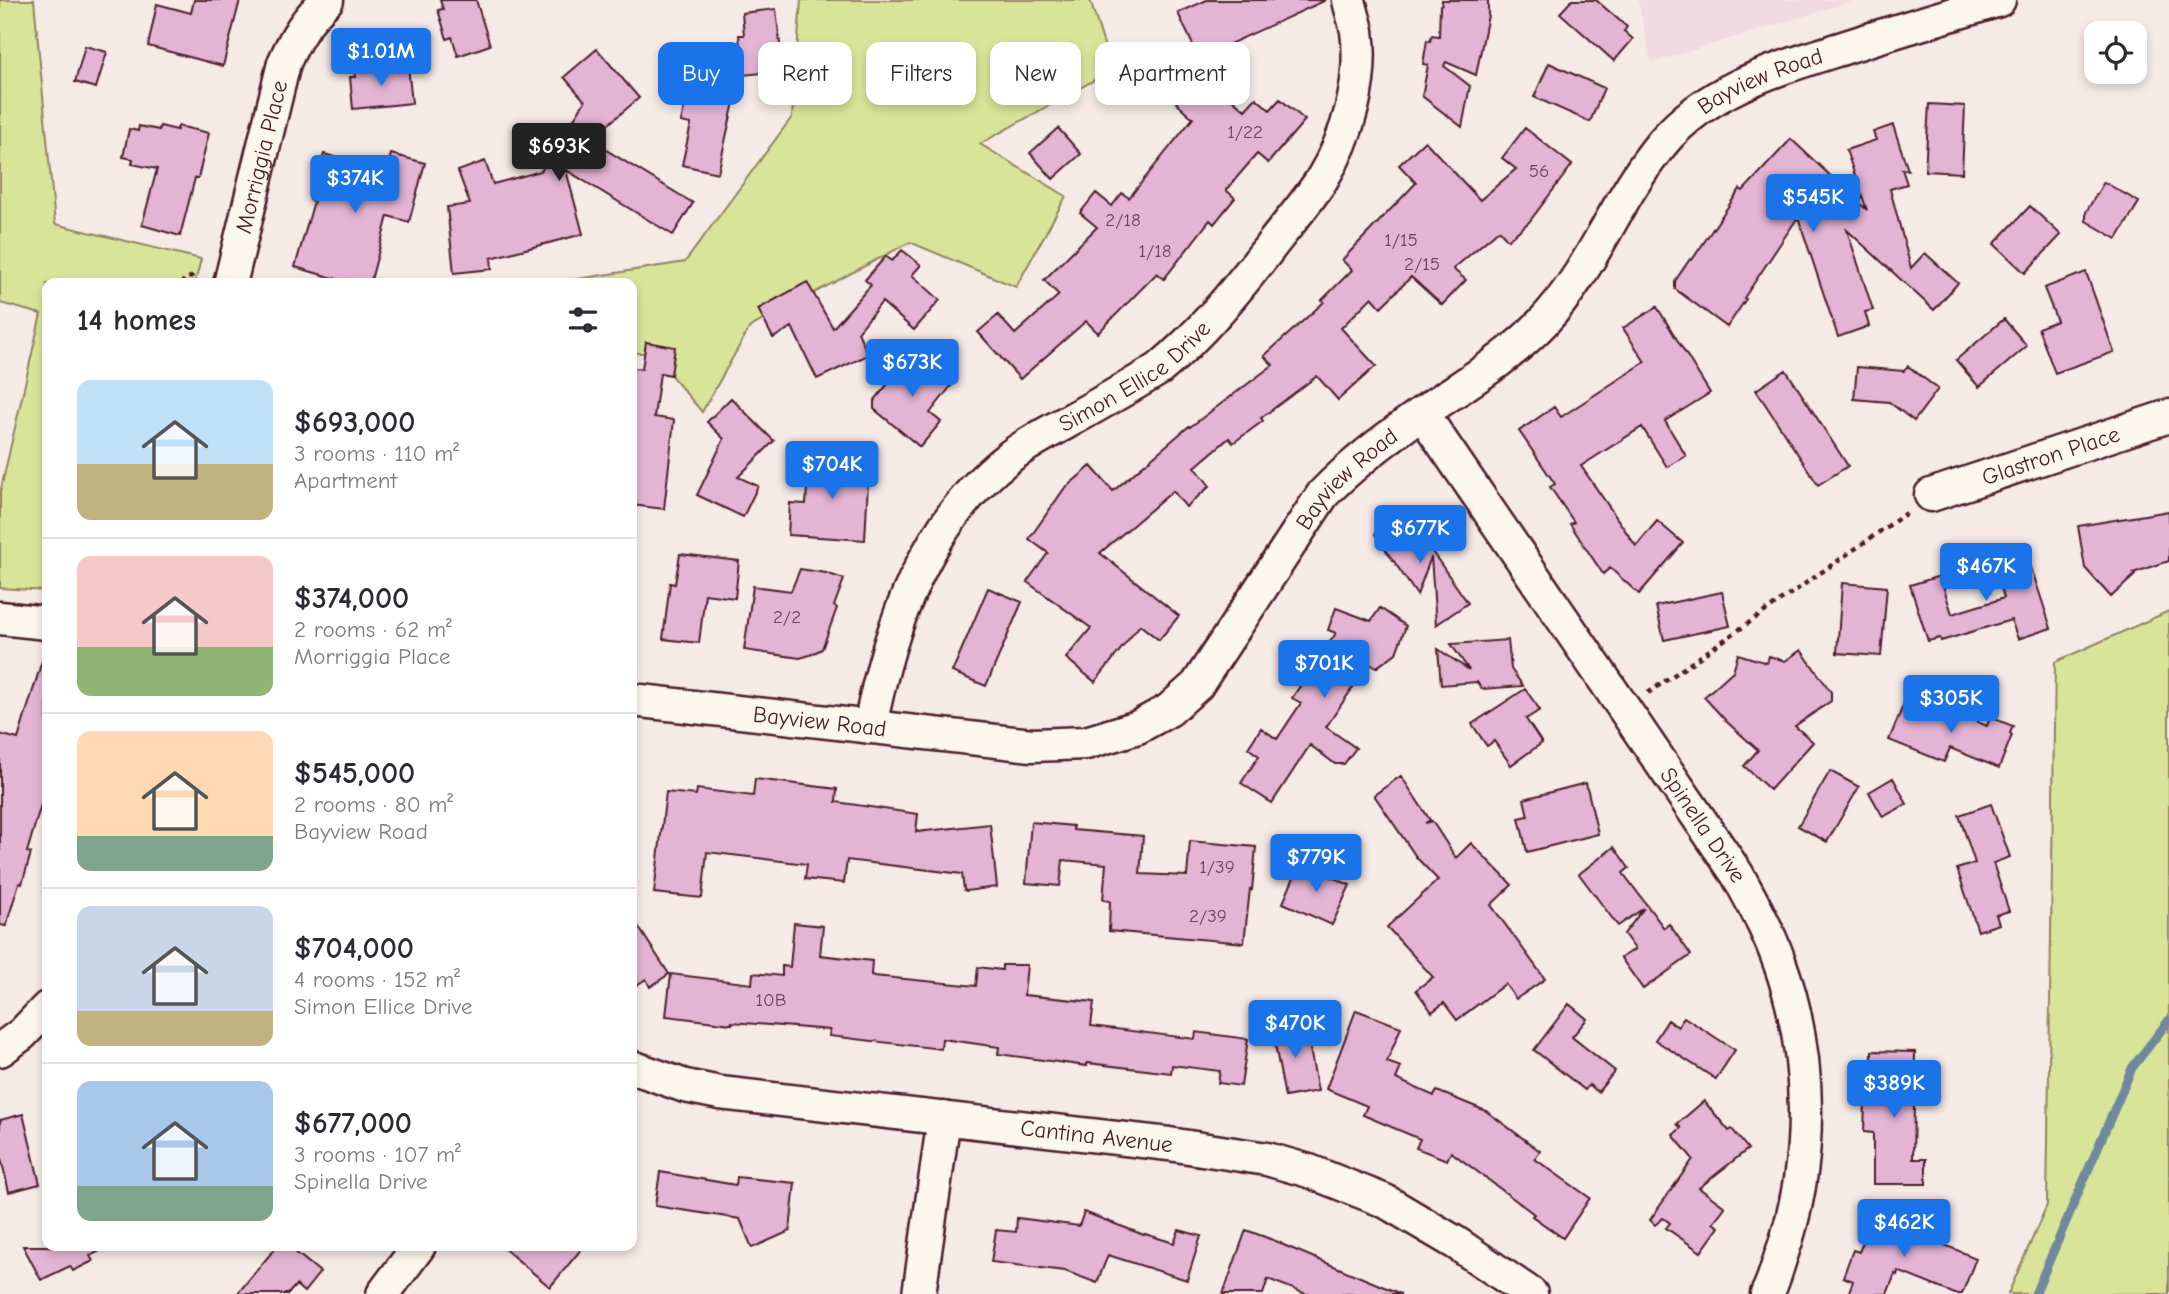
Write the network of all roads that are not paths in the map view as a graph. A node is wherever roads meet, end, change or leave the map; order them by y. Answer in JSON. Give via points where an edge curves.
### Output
{"nodes":[{"id":1,"x":327,"y":0,"type":"edge"},
{"id":2,"x":1349,"y":0,"type":"edge"},
{"id":3,"x":1999,"y":0,"type":"edge"},
{"id":4,"x":231,"y":278,"type":"edge"},
{"id":5,"x":1422,"y":413,"type":"junction"},
{"id":6,"x":2169,"y":416,"type":"edge"},
{"id":7,"x":1924,"y":500,"type":"road end"},
{"id":8,"x":0,"y":618,"type":"edge"},
{"id":9,"x":42,"y":623,"type":"edge"},
{"id":10,"x":637,"y":701,"type":"edge"},
{"id":11,"x":870,"y":727,"type":"junction"},
{"id":12,"x":42,"y":1013,"type":"edge"},
{"id":13,"x":0,"y":1050,"type":"edge"},
{"id":14,"x":637,"y":1069,"type":"edge"},
{"id":15,"x":944,"y":1118,"type":"junction"},
{"id":16,"x":415,"y":1251,"type":"edge"},
{"id":17,"x":383,"y":1294,"type":"edge"},
{"id":18,"x":919,"y":1294,"type":"edge"},
{"id":19,"x":1531,"y":1294,"type":"edge"},
{"id":20,"x":1767,"y":1294,"type":"edge"}],
"edges":[{"from":1,"to":4,"type":"street","name":"Morriggia Place","via":[[297,35],[284,63]]},
{"from":2,"to":11,"type":"street","name":"Simon Ellice Drive","via":[[1359,59],[1355,89],[1337,153],[1321,181],[1227,302],[1178,354],[1010,457],[965,498],[926,557],[901,613]]},
{"from":3,"to":5,"type":"street","name":"Bayview Road","via":[[1782,67],[1705,104],[1662,143],[1573,285],[1544,321],[1494,366]]},
{"from":5,"to":11,"type":"street","name":"Bayview Road","via":[[1347,469],[1323,494],[1197,685],[1169,710],[1138,727],[1086,743],[1032,745]]},
{"from":5,"to":20,"type":"street","name":"Spinella Drive","via":[[1730,863],[1780,961],[1801,1052],[1805,1105],[1796,1205]]},
{"from":6,"to":7,"type":"street","name":"Glastron Place"},
{"from":8,"to":9,"type":"street"},
{"from":10,"to":11,"type":"street","name":"Bayview Road"},
{"from":12,"to":13,"type":"street"},
{"from":14,"to":15,"type":"street","name":"Cantina Avenue","via":[[720,1093]]},
{"from":15,"to":18,"type":"street"},
{"from":15,"to":19,"type":"street","name":"Cantina Avenue","via":[[1218,1151],[1309,1171],[1385,1201]]},
{"from":16,"to":17,"type":"street"}]}
